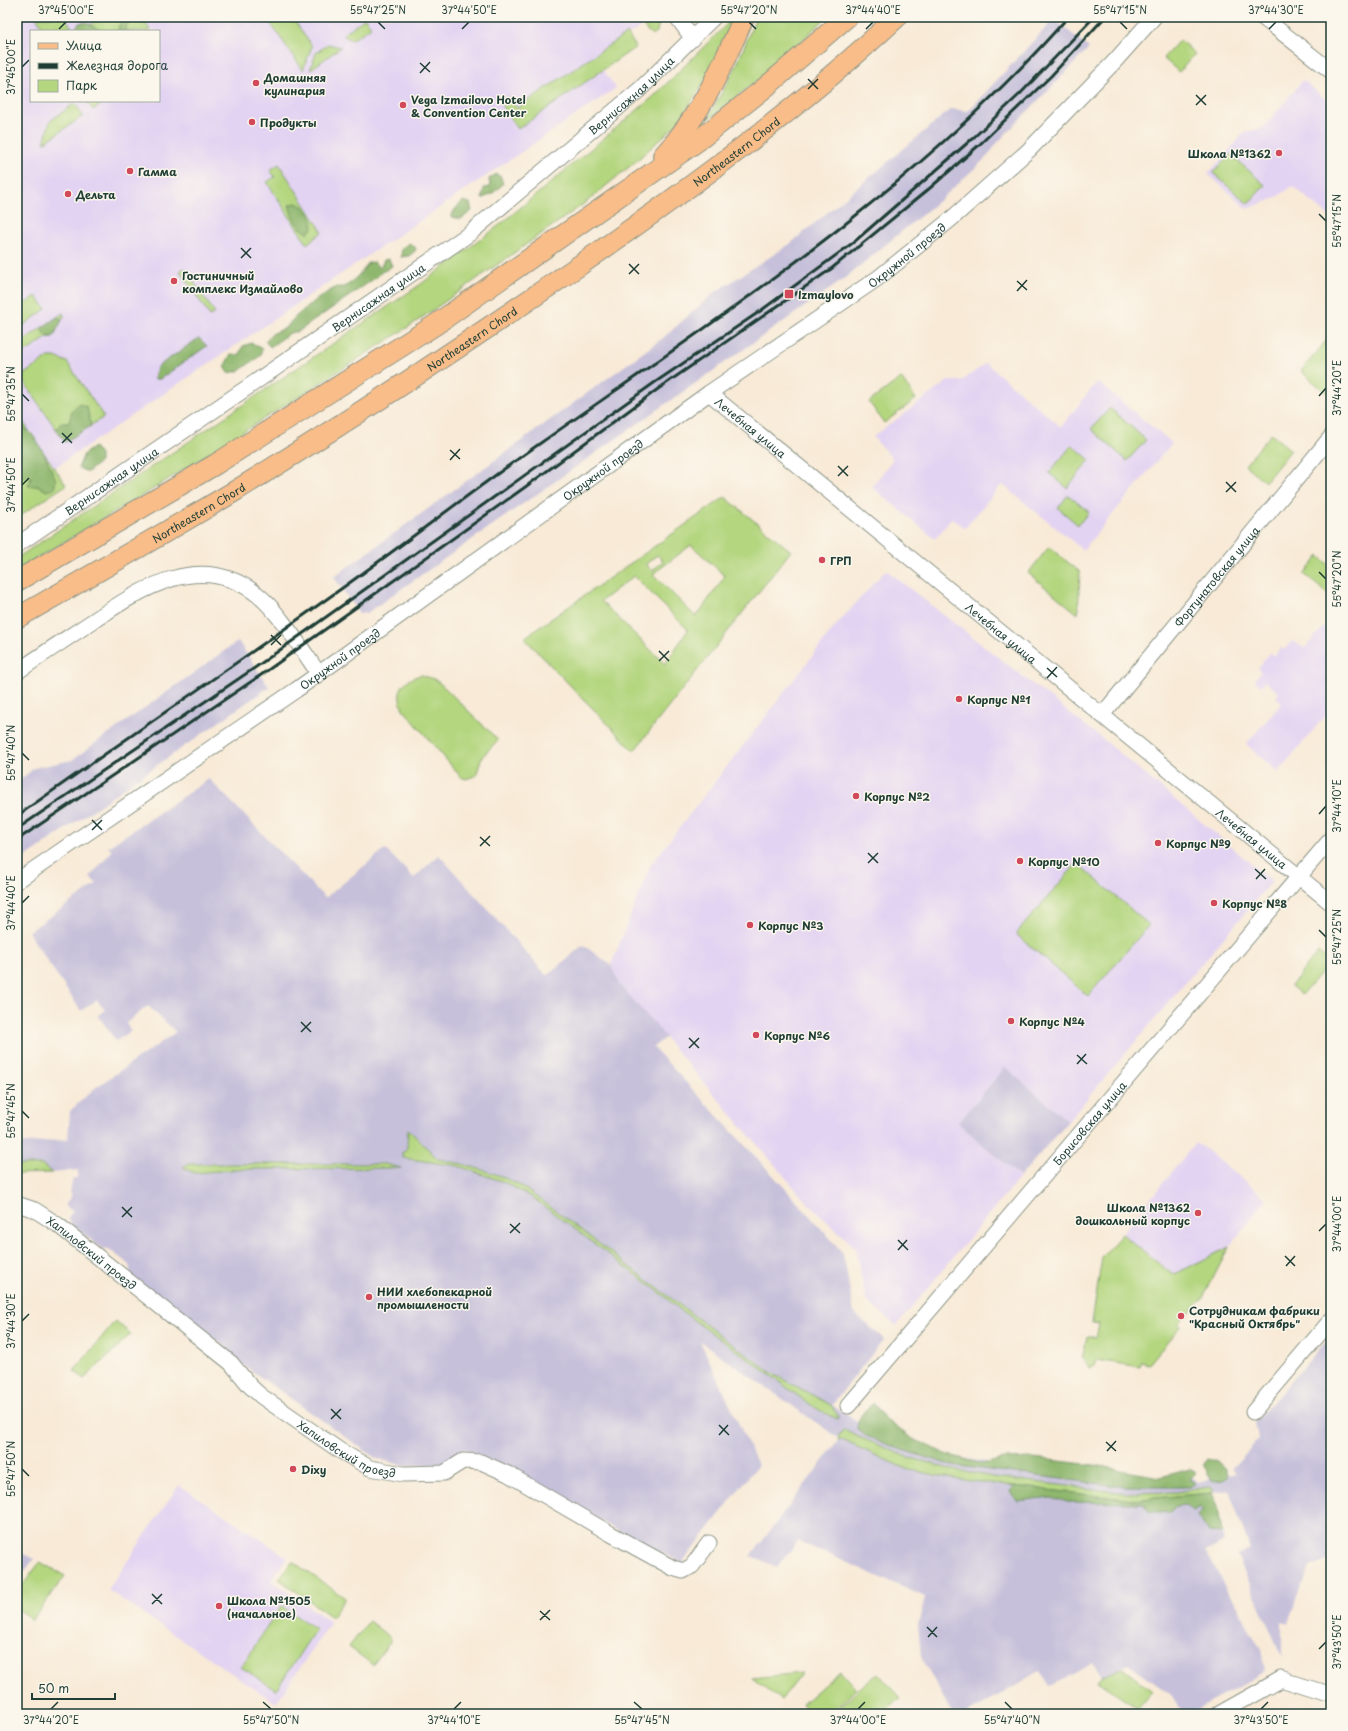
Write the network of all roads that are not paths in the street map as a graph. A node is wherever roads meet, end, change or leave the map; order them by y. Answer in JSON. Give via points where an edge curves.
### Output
{"nodes":[{"id":1,"x":677,"y":17,"type":"edge"},
{"id":2,"x":714,"y":17,"type":"edge"},
{"id":3,"x":744,"y":17,"type":"edge"},
{"id":4,"x":847,"y":17,"type":"edge"},
{"id":5,"x":897,"y":17,"type":"edge"},
{"id":6,"x":1154,"y":17,"type":"edge"},
{"id":7,"x":1262,"y":17,"type":"edge"},
{"id":8,"x":692,"y":39,"type":"junction"},
{"id":9,"x":1331,"y":71,"type":"edge"},
{"id":10,"x":637,"y":184,"type":"junction"},
{"id":11,"x":709,"y":393,"type":"junction"},
{"id":12,"x":1331,"y":437,"type":"edge"},
{"id":13,"x":17,"y":544,"type":"edge"},
{"id":14,"x":139,"y":547,"type":"junction"},
{"id":15,"x":17,"y":581,"type":"edge"},
{"id":16,"x":17,"y":618,"type":"edge"},
{"id":17,"x":17,"y":632,"type":"edge"},
{"id":18,"x":17,"y":672,"type":"edge"},
{"id":19,"x":319,"y":674,"type":"junction"},
{"id":20,"x":1102,"y":715,"type":"junction"},
{"id":21,"x":1331,"y":839,"type":"edge"},
{"id":22,"x":1299,"y":877,"type":"junction"},
{"id":23,"x":17,"y":881,"type":"edge"},
{"id":24,"x":1331,"y":903,"type":"edge"},
{"id":25,"x":17,"y":1204,"type":"edge"},
{"id":26,"x":1331,"y":1320,"type":"edge"},
{"id":27,"x":848,"y":1406,"type":"dead end"},
{"id":28,"x":1253,"y":1412,"type":"dead end"},
{"id":29,"x":709,"y":1543,"type":"dead end"},
{"id":30,"x":1331,"y":1695,"type":"edge"},
{"id":31,"x":1219,"y":1714,"type":"edge"}],
"edges":[{"from":1,"to":8,"type":"street"},
{"from":2,"to":8,"type":"street","name":"Вернисажная улица"},
{"from":3,"to":10,"type":"main road","via":[[711,88],[689,124],[670,149]]},
{"from":4,"to":10,"type":"main road","via":[[767,86],[699,140]]},
{"from":5,"to":14,"type":"main road","name":"Northeastern Chord","via":[[790,109],[720,164],[608,245],[453,352],[236,490]]},
{"from":6,"to":11,"type":"street","name":"Окружной проезд","via":[[1029,150],[950,220],[878,278]]},
{"from":7,"to":9,"type":"street"},
{"from":8,"to":13,"type":"street","name":"Вернисажная улица","via":[[639,90],[469,234]]},
{"from":10,"to":15,"type":"main road","via":[[435,325],[321,399],[132,515]]},
{"from":11,"to":19,"type":"street","name":"Окружной проезд"},
{"from":11,"to":20,"type":"street","name":"Лечебная улица"},
{"from":12,"to":20,"type":"street","name":"Фортунатовская улица"},
{"from":14,"to":16,"type":"main road","name":"Northeastern Chord"},
{"from":14,"to":17,"type":"main road"},
{"from":18,"to":19,"type":"street","via":[[126,599],[173,578],[195,574],[227,578],[258,595],[277,616]]},
{"from":19,"to":23,"type":"street","name":"Окружной проезд"},
{"from":20,"to":22,"type":"street","name":"Лечебная улица"},
{"from":21,"to":22,"type":"street","name":"Борисовская улица"},
{"from":22,"to":24,"type":"street","name":"Лечебная улица"},
{"from":22,"to":27,"type":"street","name":"Борисовская улица"},
{"from":25,"to":29,"type":"street","name":"Хапиловский проезд","via":[[35,1210],[58,1225],[231,1363],[261,1396],[339,1450],[370,1468],[403,1474],[444,1473],[463,1461],[481,1462],[508,1474],[611,1534],[683,1571],[692,1566]]},
{"from":26,"to":28,"type":"street"},
{"from":30,"to":31,"type":"street","via":[[1281,1679]]}]}
